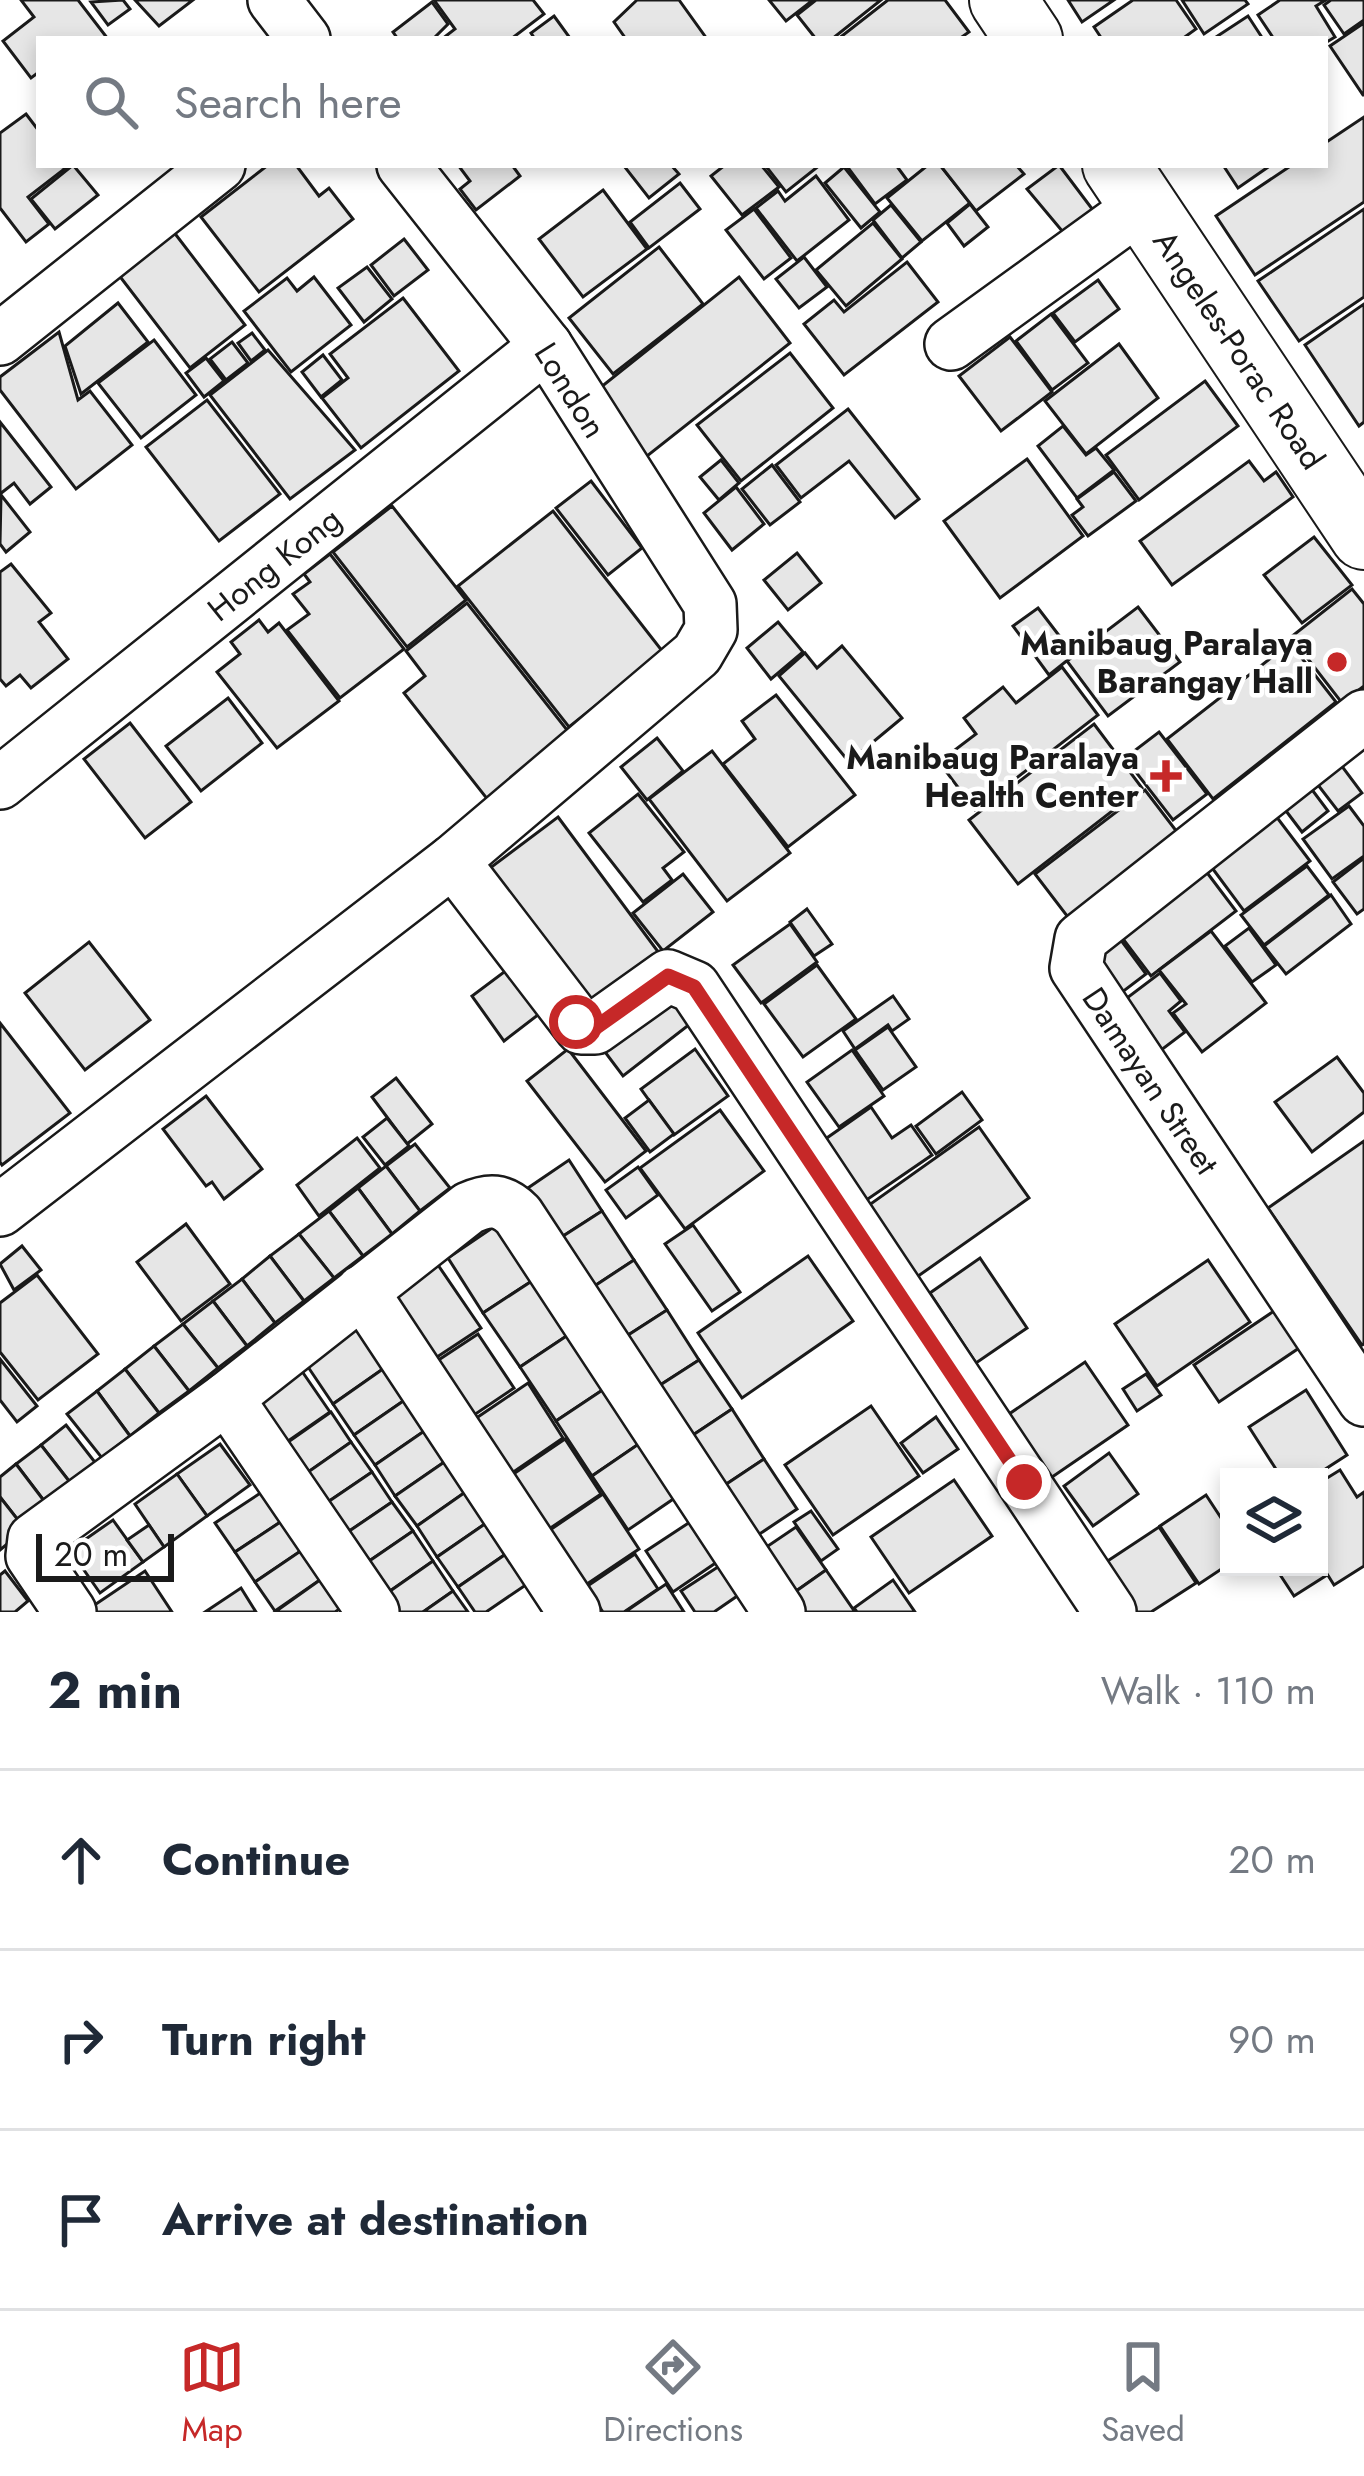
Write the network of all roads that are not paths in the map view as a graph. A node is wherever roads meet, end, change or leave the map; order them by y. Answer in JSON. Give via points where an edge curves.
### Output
{"nodes":[{"id":1,"x":274,"y":0,"type":"edge"},
{"id":2,"x":1003,"y":0,"type":"edge"},
{"id":3,"x":302,"y":36,"type":"edge"},
{"id":4,"x":1028,"y":36,"type":"edge"},
{"id":5,"x":215,"y":168,"type":"edge"},
{"id":6,"x":405,"y":168,"type":"edge"},
{"id":7,"x":1130,"y":185,"type":"edge"},
{"id":8,"x":0,"y":339,"type":"edge"},
{"id":9,"x":951,"y":344,"type":"dead end"},
{"id":10,"x":546,"y":346,"type":"junction"},
{"id":11,"x":1364,"y":536,"type":"edge"},
{"id":12,"x":1364,"y":716,"type":"edge"},
{"id":13,"x":0,"y":783,"type":"edge"},
{"id":14,"x":453,"y":862,"type":"junction"},
{"id":15,"x":0,"y":1210,"type":"edge"},
{"id":16,"x":362,"y":1291,"type":"junction"},
{"id":17,"x":227,"y":1398,"type":"junction"},
{"id":18,"x":1364,"y":1400,"type":"edge"},
{"id":19,"x":70,"y":1612,"type":"edge"},
{"id":20,"x":373,"y":1612,"type":"edge"},
{"id":21,"x":574,"y":1612,"type":"edge"},
{"id":22,"x":779,"y":1612,"type":"edge"},
{"id":23,"x":1110,"y":1612,"type":"edge"}],
"edges":[{"from":1,"to":3,"type":"street"},
{"from":2,"to":4,"type":"main road"},
{"from":5,"to":8,"type":"street"},
{"from":6,"to":10,"type":"street","name":"London"},
{"from":7,"to":9,"type":"street"},
{"from":7,"to":11,"type":"main road","name":"Angeles-Porac Road"},
{"from":10,"to":13,"type":"street","name":"Hong Kong"},
{"from":10,"to":14,"type":"street","name":"London","via":[[710,604],[711,630],[698,654]]},
{"from":12,"to":18,"type":"street","name":"Damayan Street","via":[[1082,939],[1076,968]]},
{"from":14,"to":15,"type":"street"},
{"from":14,"to":23,"type":"street","via":[[581,1028],[595,1028],[668,976],[694,987]]},
{"from":16,"to":17,"type":"street"},
{"from":16,"to":21,"type":"street"},
{"from":16,"to":22,"type":"street","via":[[469,1208],[507,1204]]},
{"from":17,"to":19,"type":"street","via":[[34,1539],[32,1556]]},
{"from":17,"to":20,"type":"street"}]}
